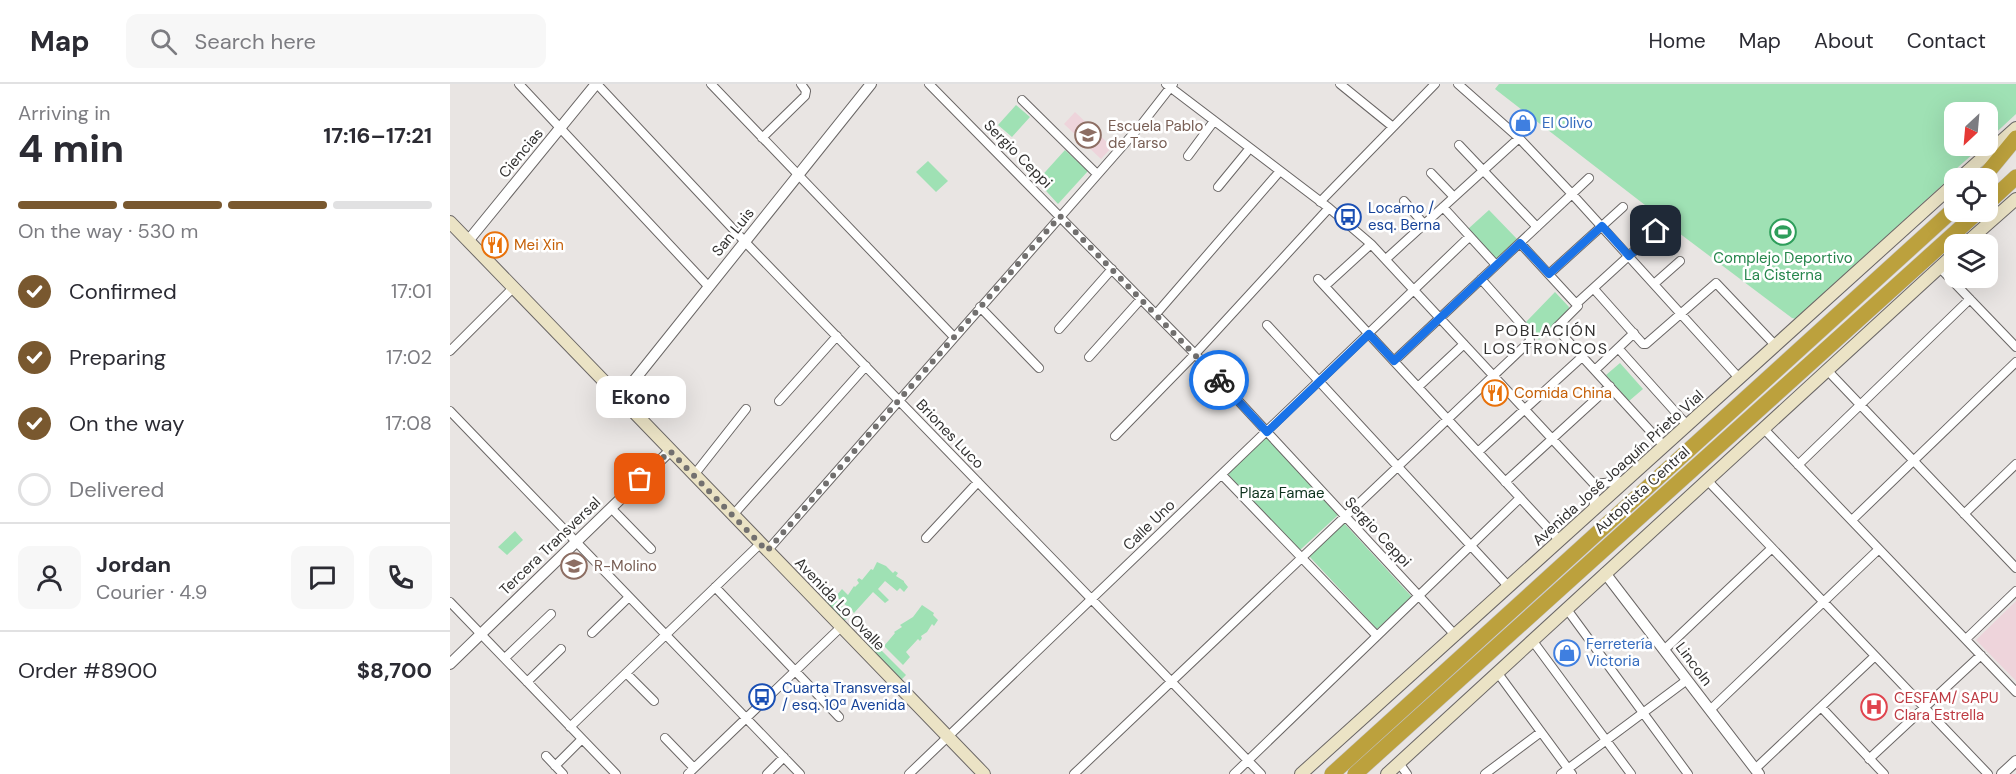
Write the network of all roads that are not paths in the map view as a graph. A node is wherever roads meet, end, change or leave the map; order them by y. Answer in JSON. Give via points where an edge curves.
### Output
{"nodes":[{"id":1,"x":519,"y":84,"type":"edge"},
{"id":2,"x":597,"y":84,"type":"edge"},
{"id":3,"x":711,"y":84,"type":"edge"},
{"id":4,"x":801,"y":84,"type":"edge"},
{"id":5,"x":871,"y":84,"type":"edge"},
{"id":6,"x":929,"y":84,"type":"edge"},
{"id":7,"x":1340,"y":84,"type":"edge"},
{"id":8,"x":1435,"y":84,"type":"edge"},
{"id":9,"x":1458,"y":84,"type":"edge"},
{"id":10,"x":1170,"y":85,"type":"edge"},
{"id":11,"x":1022,"y":100,"type":"dead end"},
{"id":12,"x":1214,"y":121,"type":"junction"},
{"id":13,"x":1393,"y":127,"type":"junction"},
{"id":14,"x":560,"y":128,"type":"junction"},
{"id":15,"x":2016,"y":128,"type":"edge"},
{"id":16,"x":762,"y":138,"type":"junction"},
{"id":17,"x":1519,"y":138,"type":"junction"},
{"id":18,"x":2016,"y":138,"type":"edge"},
{"id":19,"x":1459,"y":145,"type":"dead end"},
{"id":20,"x":1250,"y":148,"type":"junction"},
{"id":21,"x":2016,"y":153,"type":"edge"},
{"id":22,"x":1188,"y":156,"type":"dead end"},
{"id":23,"x":1971,"y":168,"type":"edge"},
{"id":24,"x":1991,"y":168,"type":"edge"},
{"id":25,"x":1483,"y":170,"type":"junction"},
{"id":26,"x":1998,"y":170,"type":"edge"},
{"id":27,"x":1280,"y":171,"type":"junction"},
{"id":28,"x":1431,"y":173,"type":"dead end"},
{"id":29,"x":1097,"y":174,"type":"junction"},
{"id":30,"x":797,"y":176,"type":"junction"},
{"id":31,"x":1589,"y":178,"type":"dead end"},
{"id":32,"x":2013,"y":181,"type":"edge"},
{"id":33,"x":1218,"y":187,"type":"dead end"},
{"id":34,"x":1944,"y":193,"type":"edge"},
{"id":35,"x":1572,"y":194,"type":"junction"},
{"id":36,"x":1998,"y":194,"type":"edge"},
{"id":37,"x":1454,"y":197,"type":"junction"},
{"id":38,"x":2016,"y":199,"type":"edge"},
{"id":39,"x":1404,"y":201,"type":"dead end"},
{"id":40,"x":1320,"y":202,"type":"junction"},
{"id":41,"x":1443,"y":207,"type":"junction"},
{"id":42,"x":1623,"y":207,"type":"dead end"},
{"id":43,"x":1329,"y":208,"type":"junction"},
{"id":44,"x":1060,"y":216,"type":"junction"},
{"id":45,"x":1944,"y":218,"type":"edge"},
{"id":46,"x":450,"y":222,"type":"edge"},
{"id":47,"x":1967,"y":222,"type":"edge"},
{"id":48,"x":1424,"y":224,"type":"junction"},
{"id":49,"x":1602,"y":226,"type":"junction"},
{"id":50,"x":1537,"y":227,"type":"junction"},
{"id":51,"x":1656,"y":231,"type":"dead end"},
{"id":52,"x":1976,"y":234,"type":"edge"},
{"id":53,"x":1469,"y":237,"type":"junction"},
{"id":54,"x":468,"y":241,"type":"junction"},
{"id":55,"x":745,"y":241,"type":"junction"},
{"id":56,"x":1520,"y":243,"type":"junction"},
{"id":57,"x":1371,"y":244,"type":"junction"},
{"id":58,"x":1629,"y":256,"type":"junction"},
{"id":59,"x":1386,"y":259,"type":"junction"},
{"id":60,"x":1680,"y":261,"type":"dead end"},
{"id":61,"x":1944,"y":263,"type":"edge"},
{"id":62,"x":1496,"y":265,"type":"junction"},
{"id":63,"x":1940,"y":267,"type":"junction"},
{"id":64,"x":1112,"y":269,"type":"junction"},
{"id":65,"x":1549,"y":274,"type":"junction"},
{"id":66,"x":1318,"y":279,"type":"dead end"},
{"id":67,"x":1481,"y":279,"type":"junction"},
{"id":68,"x":1654,"y":284,"type":"junction"},
{"id":69,"x":1325,"y":286,"type":"junction"},
{"id":70,"x":709,"y":287,"type":"junction"},
{"id":71,"x":513,"y":288,"type":"junction"},
{"id":72,"x":1414,"y":289,"type":"junction"},
{"id":73,"x":1594,"y":289,"type":"junction"},
{"id":74,"x":1141,"y":299,"type":"junction"},
{"id":75,"x":1970,"y":299,"type":"junction"},
{"id":76,"x":1577,"y":305,"type":"junction"},
{"id":77,"x":980,"y":308,"type":"junction"},
{"id":78,"x":1156,"y":314,"type":"junction"},
{"id":79,"x":1681,"y":314,"type":"junction"},
{"id":80,"x":1440,"y":318,"type":"junction"},
{"id":81,"x":1267,"y":325,"type":"dead end"},
{"id":82,"x":1059,"y":329,"type":"dead end"},
{"id":83,"x":1634,"y":333,"type":"junction"},
{"id":84,"x":1369,"y":334,"type":"junction"},
{"id":85,"x":837,"y":336,"type":"junction"},
{"id":86,"x":954,"y":337,"type":"junction"},
{"id":87,"x":1464,"y":344,"type":"junction"},
{"id":88,"x":1775,"y":345,"type":"junction"},
{"id":89,"x":1618,"y":348,"type":"junction"},
{"id":90,"x":2016,"y":348,"type":"edge"},
{"id":91,"x":450,"y":351,"type":"edge"},
{"id":92,"x":1195,"y":354,"type":"junction"},
{"id":93,"x":1583,"y":356,"type":"junction"},
{"id":94,"x":1089,"y":357,"type":"dead end"},
{"id":95,"x":1394,"y":361,"type":"junction"},
{"id":96,"x":2016,"y":362,"type":"edge"},
{"id":97,"x":866,"y":366,"type":"junction"},
{"id":98,"x":1039,"y":368,"type":"dead end"},
{"id":99,"x":1595,"y":370,"type":"junction"},
{"id":100,"x":1827,"y":370,"type":"junction"},
{"id":101,"x":1494,"y":376,"type":"junction"},
{"id":102,"x":1739,"y":378,"type":"junction"},
{"id":103,"x":1319,"y":382,"type":"junction"},
{"id":104,"x":1610,"y":386,"type":"junction"},
{"id":105,"x":1418,"y":387,"type":"junction"},
{"id":106,"x":620,"y":399,"type":"junction"},
{"id":107,"x":899,"y":400,"type":"junction"},
{"id":108,"x":779,"y":401,"type":"dead end"},
{"id":109,"x":1860,"y":405,"type":"junction"},
{"id":110,"x":746,"y":409,"type":"dead end"},
{"id":111,"x":1525,"y":410,"type":"junction"},
{"id":112,"x":450,"y":411,"type":"edge"},
{"id":113,"x":1446,"y":418,"type":"junction"},
{"id":114,"x":1687,"y":425,"type":"junction"},
{"id":115,"x":1763,"y":428,"type":"junction"},
{"id":116,"x":1267,"y":432,"type":"junction"},
{"id":117,"x":1114,"y":436,"type":"dead end"},
{"id":118,"x":1552,"y":439,"type":"junction"},
{"id":119,"x":1664,"y":446,"type":"junction"},
{"id":120,"x":670,"y":451,"type":"junction"},
{"id":121,"x":1478,"y":452,"type":"junction"},
{"id":122,"x":1914,"y":461,"type":"junction"},
{"id":123,"x":2016,"y":464,"type":"edge"},
{"id":124,"x":1397,"y":465,"type":"junction"},
{"id":125,"x":1798,"y":465,"type":"junction"},
{"id":126,"x":694,"y":475,"type":"junction"},
{"id":127,"x":1222,"y":475,"type":"junction"},
{"id":128,"x":1627,"y":480,"type":"junction"},
{"id":129,"x":1707,"y":480,"type":"junction"},
{"id":130,"x":978,"y":482,"type":"junction"},
{"id":131,"x":1505,"y":482,"type":"junction"},
{"id":132,"x":1594,"y":484,"type":"junction"},
{"id":133,"x":1520,"y":498,"type":"junction"},
{"id":134,"x":611,"y":508,"type":"junction"},
{"id":135,"x":1593,"y":511,"type":"junction"},
{"id":136,"x":1964,"y":514,"type":"junction"},
{"id":137,"x":733,"y":515,"type":"junction"},
{"id":138,"x":1345,"y":515,"type":"junction"},
{"id":139,"x":1852,"y":520,"type":"junction"},
{"id":140,"x":926,"y":538,"type":"dead end"},
{"id":141,"x":1560,"y":541,"type":"junction"},
{"id":142,"x":576,"y":542,"type":"junction"},
{"id":143,"x":1470,"y":545,"type":"junction"},
{"id":144,"x":764,"y":547,"type":"junction"},
{"id":145,"x":1772,"y":548,"type":"junction"},
{"id":146,"x":651,"y":549,"type":"dead end"},
{"id":147,"x":1879,"y":549,"type":"junction"},
{"id":148,"x":1301,"y":557,"type":"junction"},
{"id":149,"x":2016,"y":568,"type":"edge"},
{"id":150,"x":1605,"y":573,"type":"junction"},
{"id":151,"x":715,"y":587,"type":"junction"},
{"id":152,"x":1509,"y":587,"type":"junction"},
{"id":153,"x":2016,"y":591,"type":"edge"},
{"id":154,"x":1419,"y":595,"type":"junction"},
{"id":155,"x":629,"y":597,"type":"junction"},
{"id":156,"x":1092,"y":599,"type":"junction"},
{"id":157,"x":450,"y":602,"type":"edge"},
{"id":158,"x":1824,"y":602,"type":"junction"},
{"id":159,"x":1566,"y":608,"type":"junction"},
{"id":160,"x":551,"y":614,"type":"dead end"},
{"id":161,"x":841,"y":627,"type":"junction"},
{"id":162,"x":481,"y":633,"type":"junction"},
{"id":163,"x":592,"y":633,"type":"dead end"},
{"id":164,"x":666,"y":635,"type":"junction"},
{"id":165,"x":1377,"y":636,"type":"junction"},
{"id":166,"x":1456,"y":636,"type":"junction"},
{"id":167,"x":1966,"y":639,"type":"junction"},
{"id":168,"x":1532,"y":640,"type":"junction"},
{"id":169,"x":561,"y":649,"type":"dead end"},
{"id":170,"x":1664,"y":650,"type":"junction"},
{"id":171,"x":1981,"y":655,"type":"junction"},
{"id":172,"x":1875,"y":656,"type":"junction"},
{"id":173,"x":505,"y":658,"type":"junction"},
{"id":174,"x":450,"y":664,"type":"edge"},
{"id":175,"x":795,"y":671,"type":"junction"},
{"id":176,"x":1497,"y":672,"type":"junction"},
{"id":177,"x":626,"y":674,"type":"junction"},
{"id":178,"x":1172,"y":680,"type":"junction"},
{"id":179,"x":1687,"y":680,"type":"junction"},
{"id":180,"x":527,"y":682,"type":"junction"},
{"id":181,"x":2016,"y":692,"type":"edge"},
{"id":182,"x":654,"y":701,"type":"dead end"},
{"id":183,"x":1821,"y":707,"type":"junction"},
{"id":184,"x":1925,"y":707,"type":"junction"},
{"id":185,"x":1710,"y":710,"type":"junction"},
{"id":186,"x":1643,"y":713,"type":"junction"},
{"id":187,"x":839,"y":717,"type":"dead end"},
{"id":188,"x":746,"y":718,"type":"junction"},
{"id":189,"x":570,"y":726,"type":"junction"},
{"id":190,"x":1541,"y":732,"type":"junction"},
{"id":191,"x":948,"y":736,"type":"junction"},
{"id":192,"x":582,"y":738,"type":"junction"},
{"id":193,"x":665,"y":738,"type":"dead end"},
{"id":194,"x":1606,"y":740,"type":"junction"},
{"id":195,"x":546,"y":756,"type":"dead end"},
{"id":196,"x":784,"y":757,"type":"junction"},
{"id":197,"x":1869,"y":759,"type":"junction"},
{"id":198,"x":1248,"y":760,"type":"junction"},
{"id":199,"x":2016,"y":761,"type":"edge"},
{"id":200,"x":1399,"y":763,"type":"junction"},
{"id":201,"x":555,"y":766,"type":"junction"},
{"id":202,"x":691,"y":771,"type":"edge"},
{"id":203,"x":980,"y":772,"type":"edge"},
{"id":204,"x":1567,"y":772,"type":"edge"},
{"id":205,"x":1757,"y":772,"type":"edge"},
{"id":206,"x":563,"y":774,"type":"edge"},
{"id":207,"x":616,"y":774,"type":"edge"},
{"id":208,"x":766,"y":774,"type":"edge"},
{"id":209,"x":800,"y":774,"type":"edge"},
{"id":210,"x":909,"y":774,"type":"edge"},
{"id":211,"x":1074,"y":774,"type":"edge"},
{"id":212,"x":1234,"y":774,"type":"edge"},
{"id":213,"x":1261,"y":774,"type":"edge"},
{"id":214,"x":1301,"y":774,"type":"edge"},
{"id":215,"x":1332,"y":774,"type":"edge"},
{"id":216,"x":1354,"y":774,"type":"edge"},
{"id":217,"x":1386,"y":774,"type":"edge"},
{"id":218,"x":1407,"y":774,"type":"edge"},
{"id":219,"x":1485,"y":774,"type":"edge"},
{"id":220,"x":1631,"y":774,"type":"edge"},
{"id":221,"x":1689,"y":774,"type":"edge"},
{"id":222,"x":1884,"y":774,"type":"edge"},
{"id":223,"x":1988,"y":774,"type":"edge"},
{"id":224,"x":2002,"y":774,"type":"edge"}],
"edges":[{"from":1,"to":14,"type":"street"},
{"from":2,"to":14,"type":"street","name":"Ciencias"},
{"from":2,"to":55,"type":"street","name":"Briones Luco"},
{"from":3,"to":16,"type":"street"},
{"from":4,"to":16,"type":"street","via":[[805,96]]},
{"from":5,"to":30,"type":"street","name":"San Luis"},
{"from":6,"to":44,"type":"street","name":"Sergio Ceppi"},
{"from":7,"to":13,"type":"street"},
{"from":8,"to":13,"type":"street"},
{"from":9,"to":17,"type":"street"},
{"from":10,"to":12,"type":"street"},
{"from":10,"to":29,"type":"street"},
{"from":11,"to":29,"type":"street"},
{"from":12,"to":20,"type":"street"},
{"from":12,"to":22,"type":"street"},
{"from":13,"to":40,"type":"street"},
{"from":14,"to":54,"type":"street","name":"Ciencias"},
{"from":14,"to":70,"type":"street"},
{"from":15,"to":23,"type":"main road"},
{"from":16,"to":30,"type":"street"},
{"from":17,"to":25,"type":"street"},
{"from":17,"to":35,"type":"street"},
{"from":18,"to":24,"type":"highway"},
{"from":19,"to":25,"type":"street"},
{"from":20,"to":27,"type":"street"},
{"from":20,"to":33,"type":"street"},
{"from":21,"to":26,"type":"highway"},
{"from":25,"to":37,"type":"street"},
{"from":25,"to":50,"type":"street"},
{"from":27,"to":40,"type":"street"},
{"from":27,"to":78,"type":"street"},
{"from":28,"to":37,"type":"street"},
{"from":29,"to":44,"type":"street"},
{"from":30,"to":55,"type":"street","name":"San Luis"},
{"from":30,"to":86,"type":"street"},
{"from":31,"to":35,"type":"street"},
{"from":32,"to":36,"type":"highway"},
{"from":34,"to":88,"type":"main road","name":"Avenida José Joaquín Prieto Vial"},
{"from":35,"to":49,"type":"street"},
{"from":35,"to":50,"type":"street"},
{"from":37,"to":41,"type":"street"},
{"from":38,"to":52,"type":"main road"},
{"from":39,"to":48,"type":"street"},
{"from":40,"to":43,"type":"street"},
{"from":41,"to":48,"type":"street"},
{"from":41,"to":53,"type":"street"},
{"from":42,"to":49,"type":"street"},
{"from":43,"to":57,"type":"street"},
{"from":43,"to":92,"type":"street"},
{"from":44,"to":64,"type":"street","name":"Sergio Ceppi"},
{"from":44,"to":77,"type":"street"},
{"from":45,"to":215,"type":"highway","name":"Autopista Central"},
{"from":46,"to":54,"type":"main road","name":"Avenida Lo Ovalle"},
{"from":47,"to":216,"type":"highway","name":"Autopista Central"},
{"from":48,"to":59,"type":"street"},
{"from":49,"to":58,"type":"street"},
{"from":49,"to":65,"type":"street"},
{"from":50,"to":56,"type":"street"},
{"from":51,"to":58,"type":"street"},
{"from":53,"to":62,"type":"street"},
{"from":53,"to":72,"type":"street","name":"Calle Uno"},
{"from":54,"to":71,"type":"main road","name":"Avenida Lo Ovalle"},
{"from":55,"to":70,"type":"street","name":"San Luis"},
{"from":55,"to":85,"type":"street","name":"Briones Luco"},
{"from":56,"to":62,"type":"street"},
{"from":56,"to":65,"type":"street"},
{"from":57,"to":59,"type":"street"},
{"from":57,"to":69,"type":"street"},
{"from":58,"to":68,"type":"street"},
{"from":58,"to":73,"type":"street"},
{"from":59,"to":72,"type":"street"},
{"from":60,"to":68,"type":"street"},
{"from":61,"to":63,"type":"main road"},
{"from":62,"to":67,"type":"street"},
{"from":63,"to":75,"type":"street"},
{"from":63,"to":100,"type":"main road"},
{"from":64,"to":74,"type":"street","name":"Sergio Ceppi"},
{"from":64,"to":82,"type":"street"},
{"from":65,"to":76,"type":"street"},
{"from":66,"to":69,"type":"street"},
{"from":67,"to":80,"type":"street"},
{"from":67,"to":101,"type":"street","via":[[1529,333],[1530,341]]},
{"from":68,"to":79,"type":"street"},
{"from":69,"to":84,"type":"street"},
{"from":70,"to":106,"type":"street","name":"San Luis"},
{"from":71,"to":91,"type":"street"},
{"from":71,"to":106,"type":"main road","name":"Avenida Lo Ovalle"},
{"from":72,"to":80,"type":"street"},
{"from":72,"to":84,"type":"street","name":"Calle Uno"},
{"from":73,"to":76,"type":"street"},
{"from":73,"to":83,"type":"street"},
{"from":74,"to":78,"type":"street","name":"Sergio Ceppi"},
{"from":74,"to":94,"type":"street"},
{"from":75,"to":90,"type":"street"},
{"from":75,"to":109,"type":"street"},
{"from":76,"to":93,"type":"street","via":[[1557,328]]},
{"from":77,"to":86,"type":"street"},
{"from":77,"to":98,"type":"street"},
{"from":78,"to":92,"type":"street","name":"Sergio Ceppi"},
{"from":79,"to":83,"type":"street","via":[[1646,344]]},
{"from":79,"to":88,"type":"street","via":[[1716,283]]},
{"from":79,"to":102,"type":"street"},
{"from":80,"to":87,"type":"street"},
{"from":80,"to":95,"type":"street"},
{"from":81,"to":103,"type":"street"},
{"from":83,"to":89,"type":"street"},
{"from":84,"to":95,"type":"street"},
{"from":84,"to":103,"type":"street","name":"Calle Uno"},
{"from":85,"to":97,"type":"street","name":"Briones Luco"},
{"from":85,"to":108,"type":"street"},
{"from":86,"to":107,"type":"street"},
{"from":87,"to":101,"type":"street"},
{"from":87,"to":105,"type":"street"},
{"from":88,"to":102,"type":"main road","name":"Avenida José Joaquín Prieto Vial"},
{"from":89,"to":99,"type":"street"},
{"from":89,"to":114,"type":"street"},
{"from":92,"to":116,"type":"street","name":"Sergio Ceppi"},
{"from":92,"to":117,"type":"street"},
{"from":93,"to":99,"type":"street"},
{"from":93,"to":111,"type":"street"},
{"from":95,"to":105,"type":"street"},
{"from":96,"to":122,"type":"street"},
{"from":97,"to":107,"type":"street","name":"Briones Luco"},
{"from":97,"to":137,"type":"street"},
{"from":99,"to":104,"type":"street"},
{"from":100,"to":109,"type":"street"},
{"from":100,"to":115,"type":"main road"},
{"from":101,"to":111,"type":"street"},
{"from":101,"to":113,"type":"street"},
{"from":102,"to":114,"type":"main road","name":"Avenida José Joaquín Prieto Vial"},
{"from":103,"to":116,"type":"street","name":"Calle Uno"},
{"from":103,"to":124,"type":"street"},
{"from":104,"to":118,"type":"street"},
{"from":104,"to":119,"type":"street"},
{"from":105,"to":113,"type":"street"},
{"from":106,"to":120,"type":"main road","name":"Avenida Lo Ovalle"},
{"from":107,"to":130,"type":"street","name":"Briones Luco"},
{"from":107,"to":144,"type":"street"},
{"from":109,"to":122,"type":"street"},
{"from":109,"to":125,"type":"street"},
{"from":110,"to":126,"type":"street"},
{"from":111,"to":118,"type":"street"},
{"from":111,"to":121,"type":"street"},
{"from":112,"to":142,"type":"street"},
{"from":113,"to":121,"type":"street"},
{"from":113,"to":124,"type":"street"},
{"from":114,"to":119,"type":"main road","name":"Avenida José Joaquín Prieto Vial"},
{"from":115,"to":125,"type":"street"},
{"from":115,"to":129,"type":"main road"},
{"from":116,"to":127,"type":"street","name":"Calle Uno"},
{"from":116,"to":138,"type":"street","name":"Sergio Ceppi"},
{"from":118,"to":131,"type":"street"},
{"from":118,"to":132,"type":"street"},
{"from":119,"to":128,"type":"main road","name":"Avenida José Joaquín Prieto Vial"},
{"from":120,"to":126,"type":"main road","name":"Avenida Lo Ovalle"},
{"from":120,"to":134,"type":"street","name":"Tercera Transversal"},
{"from":121,"to":131,"type":"street"},
{"from":122,"to":136,"type":"street"},
{"from":122,"to":139,"type":"street"},
{"from":123,"to":136,"type":"street"},
{"from":124,"to":138,"type":"street"},
{"from":124,"to":143,"type":"street"},
{"from":125,"to":139,"type":"street"},
{"from":126,"to":137,"type":"main road","name":"Avenida Lo Ovalle"},
{"from":127,"to":148,"type":"street"},
{"from":127,"to":156,"type":"street","name":"Calle Uno"},
{"from":128,"to":132,"type":"street"},
{"from":128,"to":135,"type":"main road","name":"Avenida José Joaquín Prieto Vial"},
{"from":129,"to":145,"type":"street"},
{"from":129,"to":150,"type":"main road"},
{"from":130,"to":140,"type":"street"},
{"from":130,"to":156,"type":"street","name":"Briones Luco"},
{"from":131,"to":133,"type":"street"},
{"from":132,"to":135,"type":"street"},
{"from":133,"to":141,"type":"street"},
{"from":133,"to":143,"type":"street"},
{"from":134,"to":142,"type":"street","name":"Tercera Transversal"},
{"from":134,"to":146,"type":"street"},
{"from":135,"to":141,"type":"main road","name":"Avenida José Joaquín Prieto Vial"},
{"from":136,"to":149,"type":"street"},
{"from":137,"to":144,"type":"main road","name":"Avenida Lo Ovalle"},
{"from":138,"to":148,"type":"street"},
{"from":138,"to":154,"type":"street","name":"Sergio Ceppi"},
{"from":139,"to":147,"type":"street"},
{"from":141,"to":152,"type":"main road","name":"Avenida José Joaquín Prieto Vial"},
{"from":142,"to":155,"type":"street"},
{"from":142,"to":162,"type":"street","name":"Tercera Transversal"},
{"from":143,"to":152,"type":"street"},
{"from":143,"to":154,"type":"street"},
{"from":144,"to":151,"type":"street"},
{"from":144,"to":161,"type":"main road","name":"Avenida Lo Ovalle"},
{"from":145,"to":158,"type":"street"},
{"from":145,"to":170,"type":"street"},
{"from":147,"to":158,"type":"street"},
{"from":147,"to":167,"type":"street"},
{"from":148,"to":165,"type":"street"},
{"from":148,"to":178,"type":"street"},
{"from":150,"to":159,"type":"main road"},
{"from":150,"to":170,"type":"street","name":"Lincoln"},
{"from":151,"to":164,"type":"street"},
{"from":151,"to":175,"type":"street"},
{"from":152,"to":166,"type":"main road","name":"Avenida José Joaquín Prieto Vial"},
{"from":153,"to":167,"type":"street"},
{"from":154,"to":165,"type":"street"},
{"from":154,"to":166,"type":"street","name":"Sergio Ceppi"},
{"from":155,"to":163,"type":"street"},
{"from":155,"to":164,"type":"street"},
{"from":156,"to":178,"type":"street","name":"Briones Luco"},
{"from":156,"to":191,"type":"street","name":"Calle Uno"},
{"from":157,"to":162,"type":"street"},
{"from":158,"to":172,"type":"street"},
{"from":158,"to":185,"type":"street"},
{"from":159,"to":168,"type":"main road"},
{"from":159,"to":186,"type":"street"},
{"from":160,"to":173,"type":"street"},
{"from":161,"to":175,"type":"street"},
{"from":161,"to":191,"type":"main road","name":"Avenida Lo Ovalle"},
{"from":162,"to":173,"type":"street"},
{"from":162,"to":174,"type":"street","name":"Tercera Transversal"},
{"from":164,"to":177,"type":"street"},
{"from":164,"to":188,"type":"street"},
{"from":165,"to":198,"type":"street"},
{"from":166,"to":214,"type":"main road","name":"Avenida José Joaquín Prieto Vial"},
{"from":167,"to":171,"type":"street"},
{"from":168,"to":176,"type":"main road"},
{"from":168,"to":194,"type":"street"},
{"from":169,"to":180,"type":"street"},
{"from":170,"to":179,"type":"street","name":"Lincoln"},
{"from":171,"to":181,"type":"street"},
{"from":171,"to":184,"type":"street"},
{"from":172,"to":183,"type":"street"},
{"from":172,"to":184,"type":"street"},
{"from":173,"to":180,"type":"street"},
{"from":175,"to":187,"type":"street"},
{"from":175,"to":188,"type":"street"},
{"from":176,"to":190,"type":"street"},
{"from":176,"to":200,"type":"main road"},
{"from":177,"to":182,"type":"street"},
{"from":177,"to":189,"type":"street"},
{"from":178,"to":198,"type":"street","name":"Briones Luco"},
{"from":178,"to":211,"type":"street"},
{"from":179,"to":185,"type":"street","name":"Lincoln"},
{"from":179,"to":186,"type":"street"},
{"from":180,"to":189,"type":"street"},
{"from":183,"to":197,"type":"street"},
{"from":183,"to":205,"type":"street"},
{"from":184,"to":197,"type":"street"},
{"from":184,"to":223,"type":"street"},
{"from":185,"to":205,"type":"street","name":"Lincoln"},
{"from":186,"to":194,"type":"street"},
{"from":186,"to":221,"type":"street"},
{"from":188,"to":196,"type":"street"},
{"from":188,"to":202,"type":"street"},
{"from":189,"to":192,"type":"street"},
{"from":190,"to":204,"type":"street"},
{"from":190,"to":219,"type":"street"},
{"from":191,"to":203,"type":"main road","name":"Avenida Lo Ovalle"},
{"from":191,"to":210,"type":"street","name":"Calle Uno"},
{"from":192,"to":201,"type":"street"},
{"from":192,"to":207,"type":"street"},
{"from":193,"to":202,"type":"street"},
{"from":194,"to":204,"type":"street"},
{"from":194,"to":220,"type":"street"},
{"from":195,"to":201,"type":"street"},
{"from":196,"to":208,"type":"street"},
{"from":196,"to":209,"type":"street"},
{"from":197,"to":222,"type":"street"},
{"from":198,"to":212,"type":"street"},
{"from":198,"to":213,"type":"street","name":"Briones Luco"},
{"from":199,"to":224,"type":"street"},
{"from":200,"to":217,"type":"main road"},
{"from":200,"to":218,"type":"street"},
{"from":201,"to":206,"type":"street"}]}
